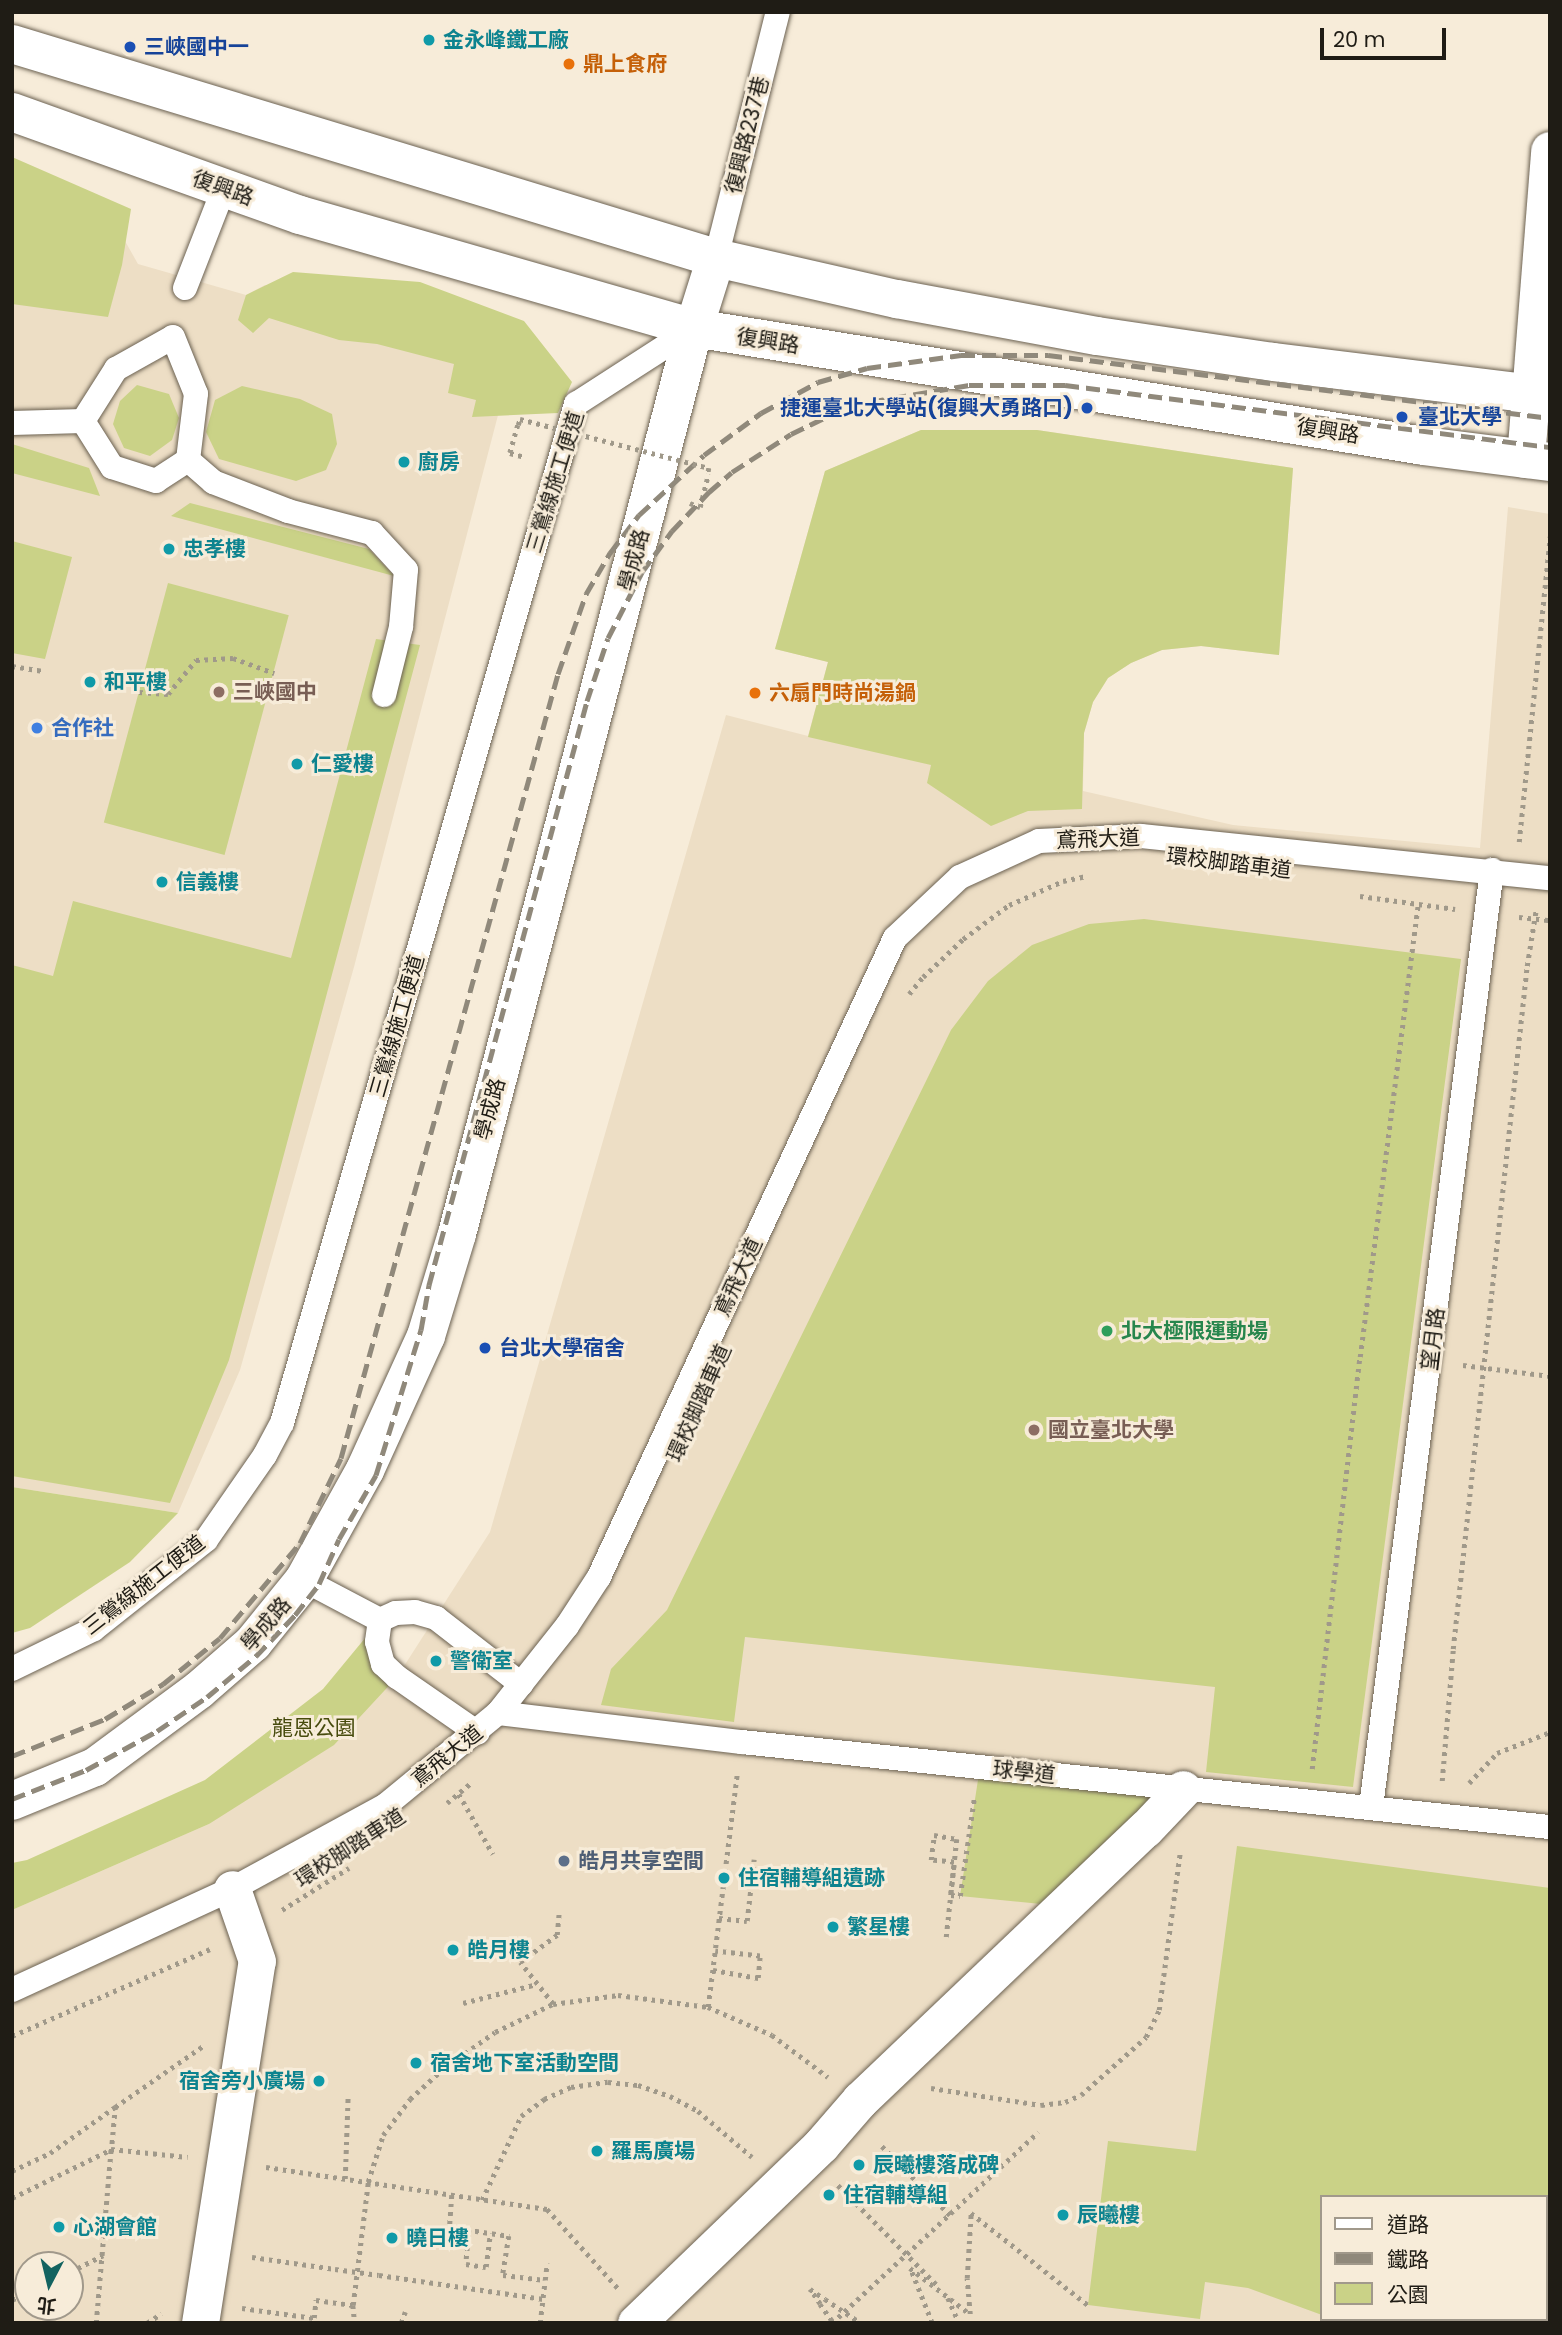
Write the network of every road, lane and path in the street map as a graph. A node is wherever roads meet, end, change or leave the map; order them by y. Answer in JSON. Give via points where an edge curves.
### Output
{"nodes":[{"id":1,"x":778,"y":12,"type":"edge"},
{"id":2,"x":12,"y":44,"type":"edge"},
{"id":3,"x":12,"y":112,"type":"edge"},
{"id":4,"x":1550,"y":151,"type":"edge"},
{"id":5,"x":224,"y":188,"type":"junction"},
{"id":6,"x":716,"y":258,"type":"junction"},
{"id":7,"x":186,"y":288,"type":"dead end"},
{"id":8,"x":694,"y":328,"type":"junction"},
{"id":9,"x":1541,"y":395,"type":"edge"},
{"id":10,"x":83,"y":421,"type":"junction"},
{"id":11,"x":12,"y":423,"type":"edge"},
{"id":12,"x":528,"y":447,"type":"dead end"},
{"id":13,"x":188,"y":460,"type":"junction"},
{"id":14,"x":1538,"y":461,"type":"edge"},
{"id":15,"x":692,"y":491,"type":"dead end"},
{"id":16,"x":1550,"y":537,"type":"edge"},
{"id":17,"x":12,"y":666,"type":"edge"},
{"id":18,"x":42,"y":671,"type":"dead end"},
{"id":19,"x":274,"y":673,"type":"dead end"},
{"id":20,"x":139,"y":692,"type":"dead end"},
{"id":21,"x":384,"y":695,"type":"dead end"},
{"id":22,"x":1504,"y":872,"type":"junction"},
{"id":23,"x":1100,"y":873,"type":"dead end"},
{"id":24,"x":1550,"y":878,"type":"edge"},
{"id":25,"x":1351,"y":895,"type":"dead end"},
{"id":26,"x":1488,"y":913,"type":"junction"},
{"id":27,"x":1550,"y":920,"type":"edge"},
{"id":28,"x":902,"y":1004,"type":"dead end"},
{"id":29,"x":1431,"y":1362,"type":"junction"},
{"id":30,"x":1550,"y":1376,"type":"edge"},
{"id":31,"x":304,"y":1580,"type":"junction"},
{"id":32,"x":380,"y":1620,"type":"junction"},
{"id":33,"x":12,"y":1669,"type":"edge"},
{"id":34,"x":521,"y":1684,"type":"junction"},
{"id":35,"x":498,"y":1713,"type":"junction"},
{"id":36,"x":478,"y":1732,"type":"junction"},
{"id":37,"x":1550,"y":1732,"type":"edge"},
{"id":38,"x":741,"y":1742,"type":"junction"},
{"id":39,"x":441,"y":1763,"type":"junction"},
{"id":40,"x":980,"y":1767,"type":"junction"},
{"id":41,"x":475,"y":1780,"type":"dead end"},
{"id":42,"x":1183,"y":1789,"type":"junction"},
{"id":43,"x":459,"y":1795,"type":"junction"},
{"id":44,"x":12,"y":1801,"type":"edge"},
{"id":45,"x":1371,"y":1807,"type":"junction"},
{"id":46,"x":440,"y":1808,"type":"dead end"},
{"id":47,"x":1440,"y":1815,"type":"junction"},
{"id":48,"x":1550,"y":1827,"type":"edge"},
{"id":49,"x":493,"y":1854,"type":"dead end"},
{"id":50,"x":754,"y":1859,"type":"dead end"},
{"id":51,"x":358,"y":1862,"type":"dead end"},
{"id":52,"x":232,"y":1889,"type":"junction"},
{"id":53,"x":559,"y":1911,"type":"dead end"},
{"id":54,"x":719,"y":1918,"type":"junction"},
{"id":55,"x":247,"y":1933,"type":"junction"},
{"id":56,"x":946,"y":1937,"type":"dead end"},
{"id":57,"x":715,"y":1951,"type":"junction"},
{"id":58,"x":713,"y":1970,"type":"junction"},
{"id":59,"x":537,"y":1984,"type":"junction"},
{"id":60,"x":12,"y":1990,"type":"edge"},
{"id":61,"x":463,"y":2003,"type":"dead end"},
{"id":62,"x":553,"y":2004,"type":"junction"},
{"id":63,"x":708,"y":2007,"type":"junction"},
{"id":64,"x":248,"y":2014,"type":"junction"},
{"id":65,"x":12,"y":2036,"type":"edge"},
{"id":66,"x":872,"y":2090,"type":"junction"},
{"id":67,"x":348,"y":2094,"type":"dead end"},
{"id":68,"x":115,"y":2108,"type":"junction"},
{"id":69,"x":1038,"y":2132,"type":"dead end"},
{"id":70,"x":882,"y":2146,"type":"dead end"},
{"id":71,"x":111,"y":2149,"type":"junction"},
{"id":72,"x":267,"y":2154,"type":"dead end"},
{"id":73,"x":810,"y":2156,"type":"junction"},
{"id":74,"x":226,"y":2161,"type":"junction"},
{"id":75,"x":265,"y":2167,"type":"junction"},
{"id":76,"x":12,"y":2171,"type":"edge"},
{"id":77,"x":345,"y":2179,"type":"junction"},
{"id":78,"x":368,"y":2182,"type":"junction"},
{"id":79,"x":781,"y":2184,"type":"junction"},
{"id":80,"x":454,"y":2196,"type":"junction"},
{"id":81,"x":12,"y":2198,"type":"edge"},
{"id":82,"x":482,"y":2200,"type":"junction"},
{"id":83,"x":950,"y":2215,"type":"junction"},
{"id":84,"x":469,"y":2230,"type":"junction"},
{"id":85,"x":490,"y":2233,"type":"junction"},
{"id":86,"x":908,"y":2255,"type":"junction"},
{"id":87,"x":103,"y":2256,"type":"junction"},
{"id":88,"x":252,"y":2257,"type":"dead end"},
{"id":89,"x":547,"y":2263,"type":"dead end"},
{"id":90,"x":84,"y":2265,"type":"edge"},
{"id":91,"x":545,"y":2280,"type":"junction"},
{"id":92,"x":947,"y":2297,"type":"junction"},
{"id":93,"x":543,"y":2299,"type":"junction"},
{"id":94,"x":353,"y":2305,"type":"junction"},
{"id":95,"x":1088,"y":2305,"type":"dead end"},
{"id":96,"x":244,"y":2309,"type":"dead end"},
{"id":97,"x":405,"y":2312,"type":"dead end"},
{"id":98,"x":640,"y":2319,"type":"edge"},
{"id":99,"x":96,"y":2323,"type":"edge"},
{"id":100,"x":200,"y":2323,"type":"edge"},
{"id":101,"x":355,"y":2323,"type":"edge"},
{"id":102,"x":401,"y":2323,"type":"edge"},
{"id":103,"x":540,"y":2323,"type":"edge"},
{"id":104,"x":833,"y":2323,"type":"edge"},
{"id":105,"x":861,"y":2323,"type":"edge"},
{"id":106,"x":932,"y":2323,"type":"edge"},
{"id":107,"x":959,"y":2323,"type":"edge"}],
"edges":[{"from":1,"to":6,"type":"lane","name":"復興路237巷"},
{"from":2,"to":6,"type":"main road"},
{"from":3,"to":5,"type":"main road","name":"復興路"},
{"from":4,"to":9,"type":"main road"},
{"from":5,"to":7,"type":"lane"},
{"from":5,"to":8,"type":"main road","name":"復興路","via":[[300,215]]},
{"from":6,"to":8,"type":"main road","name":"學成路"},
{"from":6,"to":9,"type":"main road","via":[[897,299],[1097,336]]},
{"from":8,"to":14,"type":"main road","name":"復興路","via":[[1369,438]]},
{"from":8,"to":31,"type":"main road","name":"學成路","via":[[426,1336],[365,1470]]},
{"from":8,"to":33,"type":"lane","name":"三鶯線施工便道","via":[[576,404],[282,1423],[206,1540],[94,1629]]},
{"from":9,"to":14,"type":"main road"},
{"from":10,"to":11,"type":"lane"},
{"from":10,"to":13,"type":"lane","via":[[112,467],[156,481]]},
{"from":10,"to":13,"type":"lane","via":[[116,369],[173,337],[196,394]]},
{"from":12,"to":15,"type":"path","bridge":true,"via":[[525,457],[510,453],[520,419],[709,468],[700,507],[689,503]]},
{"from":13,"to":21,"type":"lane","via":[[213,482],[288,511],[372,533],[406,570],[401,627]]},
{"from":16,"to":22,"type":"path"},
{"from":17,"to":18,"type":"path"},
{"from":19,"to":20,"type":"path","via":[[233,658],[196,660],[168,694]]},
{"from":22,"to":24,"type":"lane","name":"鳶飛大道"},
{"from":22,"to":26,"type":"lane","name":"望月路"},
{"from":22,"to":34,"type":"lane","name":"鳶飛大道","via":[[1141,836],[1039,841],[960,877],[895,938],[599,1577]]},
{"from":23,"to":28,"type":"path","via":[[1063,881],[1009,905],[923,976]]},
{"from":25,"to":26,"type":"path"},
{"from":26,"to":27,"type":"path"},
{"from":26,"to":29,"type":"lane","name":"望月路"},
{"from":29,"to":30,"type":"path"},
{"from":29,"to":45,"type":"lane","name":"望月路"},
{"from":31,"to":32,"type":"lane"},
{"from":31,"to":44,"type":"main road","name":"學成路","via":[[253,1643],[199,1690],[95,1767]]},
{"from":32,"to":34,"type":"lane","via":[[415,1612],[436,1618]]},
{"from":32,"to":36,"type":"lane","via":[[376,1642],[383,1664]]},
{"from":34,"to":35,"type":"lane","name":"鳶飛大道"},
{"from":35,"to":36,"type":"lane","name":"鳶飛大道"},
{"from":35,"to":38,"type":"lane","name":"球學道"},
{"from":36,"to":39,"type":"lane","name":"鳶飛大道"},
{"from":37,"to":47,"type":"path","via":[[1497,1753]]},
{"from":38,"to":40,"type":"lane","name":"球學道"},
{"from":38,"to":54,"type":"path"},
{"from":39,"to":43,"type":"path"},
{"from":39,"to":52,"type":"lane","name":"鳶飛大道","via":[[386,1805]]},
{"from":40,"to":42,"type":"lane","name":"球學道"},
{"from":40,"to":56,"type":"path","via":[[960,1896],[951,1895],[957,1839],[934,1835],[931,1860],[954,1862]]},
{"from":41,"to":43,"type":"path"},
{"from":42,"to":45,"type":"lane","name":"球學道"},
{"from":42,"to":66,"type":"street"},
{"from":42,"to":66,"type":"path","via":[[1182,1835],[1159,2010],[1146,2037],[1081,2095],[1065,2102],[1041,2105]]},
{"from":43,"to":46,"type":"path"},
{"from":43,"to":49,"type":"path"},
{"from":45,"to":47,"type":"lane","name":"球學道"},
{"from":47,"to":48,"type":"lane","name":"球學道"},
{"from":50,"to":54,"type":"path","via":[[747,1921]]},
{"from":51,"to":55,"type":"path","name":"環校脚踏車道"},
{"from":52,"to":55,"type":"street"},
{"from":52,"to":60,"type":"lane","name":"鳶飛大道"},
{"from":53,"to":59,"type":"path","via":[[556,1935],[520,1962]]},
{"from":54,"to":57,"type":"path"},
{"from":55,"to":64,"type":"street","via":[[257,1961]]},
{"from":55,"to":65,"type":"path","name":"環校脚踏車道"},
{"from":57,"to":58,"type":"path"},
{"from":57,"to":58,"type":"path","via":[[760,1956],[760,1961],[758,1978]]},
{"from":58,"to":63,"type":"path"},
{"from":59,"to":61,"type":"path"},
{"from":59,"to":62,"type":"path"},
{"from":62,"to":63,"type":"path","via":[[618,1995]]},
{"from":62,"to":78,"type":"path","via":[[495,2032],[410,2099],[383,2135]]},
{"from":63,"to":66,"type":"path","via":[[772,2035]]},
{"from":64,"to":68,"type":"path"},
{"from":64,"to":74,"type":"street"},
{"from":66,"to":73,"type":"street"},
{"from":67,"to":77,"type":"path"},
{"from":68,"to":71,"type":"path"},
{"from":68,"to":76,"type":"path","via":[[50,2152]]},
{"from":69,"to":83,"type":"path"},
{"from":70,"to":83,"type":"path"},
{"from":71,"to":74,"type":"path"},
{"from":71,"to":81,"type":"path"},
{"from":71,"to":87,"type":"path"},
{"from":72,"to":75,"type":"path"},
{"from":73,"to":79,"type":"street"},
{"from":73,"to":86,"type":"path"},
{"from":74,"to":75,"type":"path"},
{"from":74,"to":100,"type":"street"},
{"from":75,"to":77,"type":"path"},
{"from":77,"to":78,"type":"path"},
{"from":78,"to":80,"type":"path"},
{"from":78,"to":94,"type":"path"},
{"from":79,"to":82,"type":"path","via":[[698,2111],[638,2085],[608,2082],[572,2087],[544,2099],[522,2116]]},
{"from":79,"to":98,"type":"street"},
{"from":80,"to":82,"type":"path"},
{"from":80,"to":84,"type":"path","via":[[450,2227]]},
{"from":82,"to":98,"type":"path","via":[[547,2209]]},
{"from":83,"to":86,"type":"path"},
{"from":84,"to":85,"type":"path"},
{"from":84,"to":85,"type":"path","via":[[466,2264],[486,2267]]},
{"from":85,"to":91,"type":"path","via":[[509,2236],[503,2275]]},
{"from":86,"to":92,"type":"path"},
{"from":86,"to":104,"type":"path"},
{"from":87,"to":90,"type":"path"},
{"from":87,"to":99,"type":"path"},
{"from":88,"to":93,"type":"path","bridge":true},
{"from":89,"to":91,"type":"path"},
{"from":91,"to":93,"type":"path"},
{"from":92,"to":95,"type":"path","via":[[970,2314],[971,2213]]},
{"from":92,"to":106,"type":"path","via":[[910,2268]]},
{"from":92,"to":107,"type":"path"},
{"from":93,"to":103,"type":"path"},
{"from":94,"to":96,"type":"path","via":[[316,2300],[314,2318]]},
{"from":94,"to":101,"type":"path"},
{"from":97,"to":102,"type":"path"},
{"from":104,"to":105,"type":"path","bridge":true,"via":[[810,2289]]}]}
